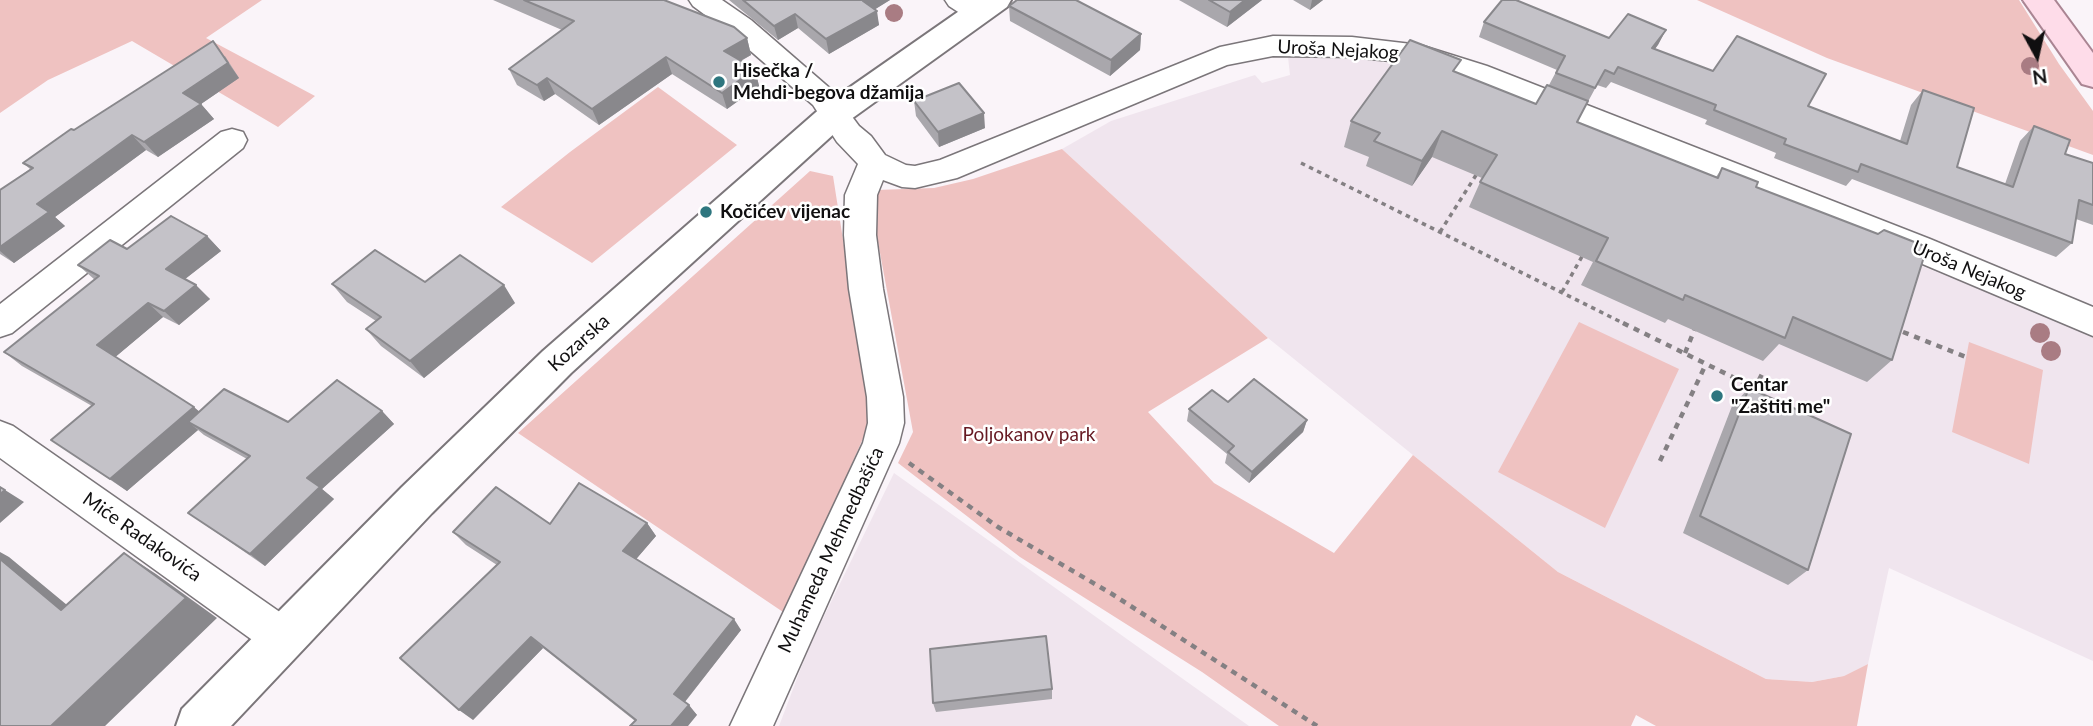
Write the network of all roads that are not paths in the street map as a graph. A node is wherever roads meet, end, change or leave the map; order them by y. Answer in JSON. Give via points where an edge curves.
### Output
{"nodes":[{"id":1,"x":703,"y":0,"type":"edge"},
{"id":2,"x":2038,"y":0,"type":"edge"},
{"id":3,"x":978,"y":4,"type":"edge"},
{"id":4,"x":2093,"y":76,"type":"edge"},
{"id":5,"x":835,"y":114,"type":"junction"},
{"id":6,"x":232,"y":140,"type":"dead end"},
{"id":7,"x":874,"y":163,"type":"junction"},
{"id":8,"x":2093,"y":321,"type":"edge"},
{"id":9,"x":0,"y":323,"type":"edge"},
{"id":10,"x":0,"y":437,"type":"edge"},
{"id":11,"x":283,"y":638,"type":"junction"},
{"id":12,"x":199,"y":726,"type":"edge"},
{"id":13,"x":751,"y":726,"type":"edge"}],
"edges":[{"from":1,"to":5,"type":"street","name":"Uroša Nejakog","via":[[741,27]]},
{"from":2,"to":4,"type":"main road"},
{"from":3,"to":5,"type":"main road","name":"Kozarska"},
{"from":5,"to":7,"type":"street","name":"Uroša Nejakog"},
{"from":5,"to":11,"type":"main road","name":"Kozarska","via":[[557,362]]},
{"from":6,"to":9,"type":"street"},
{"from":7,"to":8,"type":"street","name":"Uroša Nejakog","via":[[902,176],[946,170],[1233,54],[1286,46],[1387,50],[1477,73]]},
{"from":7,"to":13,"type":"street","name":"Muhameda Mehmedbašića","via":[[861,195],[860,235],[886,423],[881,443]]},
{"from":10,"to":11,"type":"street","name":"Miće Radakovića"},
{"from":11,"to":12,"type":"main road","name":"Kozarska"}]}
